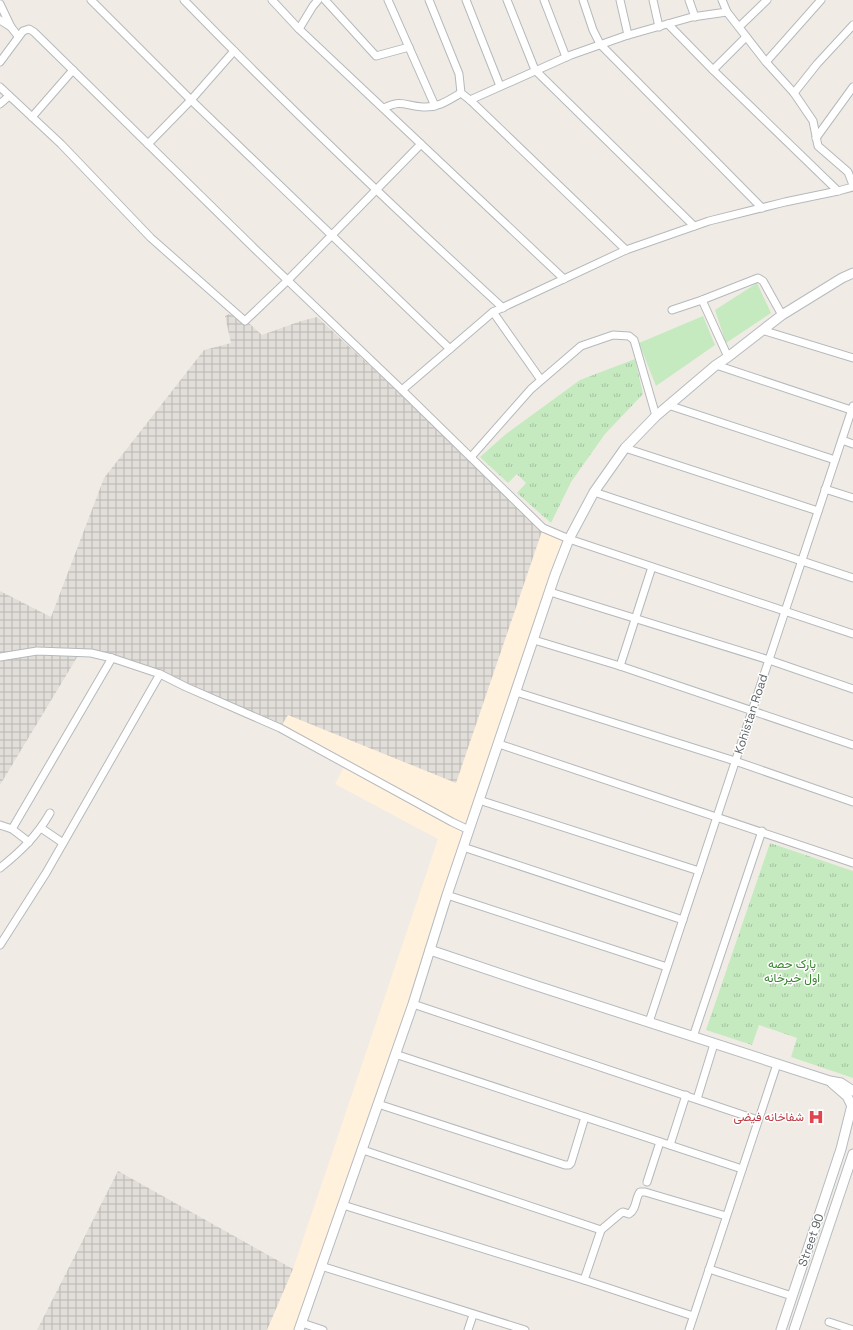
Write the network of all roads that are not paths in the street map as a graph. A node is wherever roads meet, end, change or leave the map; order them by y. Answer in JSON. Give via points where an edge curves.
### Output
{"nodes":[{"id":1,"x":91,"y":0,"type":"edge"},
{"id":2,"x":184,"y":0,"type":"edge"},
{"id":3,"x":272,"y":0,"type":"edge"},
{"id":4,"x":318,"y":0,"type":"edge"},
{"id":5,"x":325,"y":0,"type":"edge"},
{"id":6,"x":388,"y":0,"type":"edge"},
{"id":7,"x":429,"y":0,"type":"edge"},
{"id":8,"x":466,"y":0,"type":"edge"},
{"id":9,"x":508,"y":0,"type":"edge"},
{"id":10,"x":544,"y":0,"type":"edge"},
{"id":11,"x":583,"y":0,"type":"edge"},
{"id":12,"x":620,"y":0,"type":"edge"},
{"id":13,"x":653,"y":0,"type":"edge"},
{"id":14,"x":689,"y":0,"type":"edge"},
{"id":15,"x":722,"y":0,"type":"edge"},
{"id":16,"x":766,"y":0,"type":"edge"},
{"id":17,"x":821,"y":0,"type":"edge"},
{"id":18,"x":311,"y":3,"type":"edge"},
{"id":19,"x":0,"y":4,"type":"edge"},
{"id":20,"x":727,"y":12,"type":"junction"},
{"id":21,"x":695,"y":17,"type":"junction"},
{"id":22,"x":0,"y":20,"type":"edge"},
{"id":23,"x":668,"y":24,"type":"junction"},
{"id":24,"x":853,"y":25,"type":"edge"},
{"id":25,"x":11,"y":27,"type":"junction"},
{"id":26,"x":659,"y":27,"type":"junction"},
{"id":27,"x":739,"y":27,"type":"junction"},
{"id":28,"x":299,"y":29,"type":"junction"},
{"id":29,"x":628,"y":35,"type":"junction"},
{"id":30,"x":18,"y":36,"type":"junction"},
{"id":31,"x":746,"y":37,"type":"junction"},
{"id":32,"x":600,"y":44,"type":"junction"},
{"id":33,"x":410,"y":47,"type":"junction"},
{"id":34,"x":234,"y":51,"type":"junction"},
{"id":35,"x":566,"y":56,"type":"junction"},
{"id":36,"x":0,"y":62,"type":"edge"},
{"id":37,"x":766,"y":62,"type":"junction"},
{"id":38,"x":73,"y":70,"type":"junction"},
{"id":39,"x":535,"y":70,"type":"junction"},
{"id":40,"x":713,"y":70,"type":"junction"},
{"id":41,"x":500,"y":86,"type":"junction"},
{"id":42,"x":0,"y":87,"type":"edge"},
{"id":43,"x":853,"y":87,"type":"edge"},
{"id":44,"x":461,"y":93,"type":"junction"},
{"id":45,"x":794,"y":93,"type":"junction"},
{"id":46,"x":9,"y":96,"type":"junction"},
{"id":47,"x":191,"y":100,"type":"junction"},
{"id":48,"x":470,"y":100,"type":"junction"},
{"id":49,"x":0,"y":104,"type":"edge"},
{"id":50,"x":435,"y":106,"type":"junction"},
{"id":51,"x":384,"y":108,"type":"junction"},
{"id":52,"x":32,"y":117,"type":"junction"},
{"id":53,"x":816,"y":138,"type":"junction"},
{"id":54,"x":148,"y":144,"type":"junction"},
{"id":55,"x":421,"y":144,"type":"junction"},
{"id":56,"x":851,"y":169,"type":"edge"},
{"id":57,"x":853,"y":186,"type":"edge"},
{"id":58,"x":376,"y":190,"type":"junction"},
{"id":59,"x":838,"y":191,"type":"junction"},
{"id":60,"x":762,"y":208,"type":"junction"},
{"id":61,"x":694,"y":226,"type":"junction"},
{"id":62,"x":332,"y":236,"type":"junction"},
{"id":63,"x":626,"y":250,"type":"junction"},
{"id":64,"x":853,"y":274,"type":"edge"},
{"id":65,"x":564,"y":279,"type":"junction"},
{"id":66,"x":287,"y":281,"type":"junction"},
{"id":67,"x":702,"y":300,"type":"junction"},
{"id":68,"x":503,"y":308,"type":"junction"},
{"id":69,"x":672,"y":310,"type":"dead end"},
{"id":70,"x":493,"y":312,"type":"junction"},
{"id":71,"x":782,"y":315,"type":"junction"},
{"id":72,"x":762,"y":330,"type":"junction"},
{"id":73,"x":450,"y":349,"type":"junction"},
{"id":74,"x":728,"y":357,"type":"junction"},
{"id":75,"x":853,"y":358,"type":"edge"},
{"id":76,"x":716,"y":364,"type":"junction"},
{"id":77,"x":541,"y":380,"type":"junction"},
{"id":78,"x":402,"y":390,"type":"junction"},
{"id":79,"x":668,"y":405,"type":"junction"},
{"id":80,"x":852,"y":408,"type":"edge"},
{"id":81,"x":656,"y":416,"type":"junction"},
{"id":82,"x":842,"y":440,"type":"junction"},
{"id":83,"x":853,"y":444,"type":"edge"},
{"id":84,"x":625,"y":448,"type":"junction"},
{"id":85,"x":471,"y":457,"type":"junction"},
{"id":86,"x":835,"y":460,"type":"junction"},
{"id":87,"x":826,"y":489,"type":"junction"},
{"id":88,"x":594,"y":492,"type":"junction"},
{"id":89,"x":853,"y":498,"type":"edge"},
{"id":90,"x":818,"y":512,"type":"junction"},
{"id":91,"x":569,"y":539,"type":"junction"},
{"id":92,"x":802,"y":561,"type":"junction"},
{"id":93,"x":652,"y":567,"type":"junction"},
{"id":94,"x":853,"y":578,"type":"edge"},
{"id":95,"x":550,"y":592,"type":"junction"},
{"id":96,"x":785,"y":611,"type":"junction"},
{"id":97,"x":636,"y":618,"type":"junction"},
{"id":98,"x":853,"y":634,"type":"edge"},
{"id":99,"x":534,"y":640,"type":"junction"},
{"id":100,"x":0,"y":658,"type":"edge"},
{"id":101,"x":112,"y":658,"type":"junction"},
{"id":102,"x":769,"y":660,"type":"junction"},
{"id":103,"x":620,"y":666,"type":"junction"},
{"id":104,"x":160,"y":674,"type":"junction"},
{"id":105,"x":853,"y":689,"type":"edge"},
{"id":106,"x":516,"y":692,"type":"junction"},
{"id":107,"x":752,"y":712,"type":"junction"},
{"id":108,"x":499,"y":744,"type":"junction"},
{"id":109,"x":853,"y":745,"type":"edge"},
{"id":110,"x":735,"y":761,"type":"junction"},
{"id":111,"x":479,"y":800,"type":"junction"},
{"id":112,"x":853,"y":802,"type":"edge"},
{"id":113,"x":50,"y":813,"type":"dead end"},
{"id":114,"x":717,"y":817,"type":"junction"},
{"id":115,"x":0,"y":825,"type":"edge"},
{"id":116,"x":12,"y":828,"type":"junction"},
{"id":117,"x":41,"y":828,"type":"junction"},
{"id":118,"x":469,"y":830,"type":"junction"},
{"id":119,"x":762,"y":832,"type":"junction"},
{"id":120,"x":30,"y":842,"type":"junction"},
{"id":121,"x":63,"y":843,"type":"junction"},
{"id":122,"x":463,"y":847,"type":"junction"},
{"id":123,"x":853,"y":863,"type":"edge"},
{"id":124,"x":0,"y":868,"type":"edge"},
{"id":125,"x":699,"y":872,"type":"junction"},
{"id":126,"x":447,"y":895,"type":"junction"},
{"id":127,"x":683,"y":920,"type":"junction"},
{"id":128,"x":0,"y":945,"type":"edge"},
{"id":129,"x":430,"y":950,"type":"junction"},
{"id":130,"x":667,"y":967,"type":"junction"},
{"id":131,"x":413,"y":1004,"type":"junction"},
{"id":132,"x":649,"y":1022,"type":"junction"},
{"id":133,"x":693,"y":1037,"type":"junction"},
{"id":134,"x":714,"y":1044,"type":"junction"},
{"id":135,"x":396,"y":1054,"type":"junction"},
{"id":136,"x":777,"y":1064,"type":"junction"},
{"id":137,"x":830,"y":1081,"type":"junction"},
{"id":138,"x":853,"y":1091,"type":"edge"},
{"id":139,"x":686,"y":1095,"type":"junction"},
{"id":140,"x":697,"y":1099,"type":"junction"},
{"id":141,"x":378,"y":1104,"type":"junction"},
{"id":142,"x":852,"y":1106,"type":"edge"},
{"id":143,"x":585,"y":1117,"type":"junction"},
{"id":144,"x":758,"y":1120,"type":"junction"},
{"id":145,"x":853,"y":1137,"type":"edge"},
{"id":146,"x":660,"y":1142,"type":"junction"},
{"id":147,"x":670,"y":1145,"type":"junction"},
{"id":148,"x":841,"y":1149,"type":"junction"},
{"id":149,"x":363,"y":1150,"type":"junction"},
{"id":150,"x":853,"y":1154,"type":"edge"},
{"id":151,"x":742,"y":1169,"type":"junction"},
{"id":152,"x":647,"y":1182,"type":"dead end"},
{"id":153,"x":343,"y":1205,"type":"junction"},
{"id":154,"x":726,"y":1216,"type":"junction"},
{"id":155,"x":601,"y":1230,"type":"junction"},
{"id":156,"x":321,"y":1266,"type":"junction"},
{"id":157,"x":709,"y":1269,"type":"junction"},
{"id":158,"x":584,"y":1280,"type":"junction"},
{"id":159,"x":792,"y":1296,"type":"junction"},
{"id":160,"x":473,"y":1315,"type":"junction"},
{"id":161,"x":693,"y":1316,"type":"junction"},
{"id":162,"x":829,"y":1322,"type":"dead end"},
{"id":163,"x":301,"y":1326,"type":"edge"},
{"id":164,"x":323,"y":1330,"type":"edge"},
{"id":165,"x":468,"y":1330,"type":"edge"},
{"id":166,"x":525,"y":1330,"type":"edge"},
{"id":167,"x":689,"y":1330,"type":"edge"},
{"id":168,"x":781,"y":1330,"type":"edge"},
{"id":169,"x":794,"y":1330,"type":"edge"},
{"id":170,"x":853,"y":1330,"type":"edge"}],
"edges":[{"from":1,"to":47,"type":"street"},
{"from":2,"to":34,"type":"street"},
{"from":3,"to":28,"type":"street"},
{"from":4,"to":18,"type":"street"},
{"from":5,"to":33,"type":"street","via":[[376,56]]},
{"from":6,"to":33,"type":"street"},
{"from":7,"to":44,"type":"street","via":[[459,74]]},
{"from":8,"to":41,"type":"street"},
{"from":9,"to":39,"type":"street"},
{"from":10,"to":35,"type":"street"},
{"from":11,"to":32,"type":"street"},
{"from":12,"to":29,"type":"street"},
{"from":13,"to":26,"type":"street"},
{"from":14,"to":21,"type":"street"},
{"from":15,"to":20,"type":"street"},
{"from":16,"to":27,"type":"street"},
{"from":17,"to":37,"type":"street"},
{"from":18,"to":28,"type":"street"},
{"from":19,"to":25,"type":"street"},
{"from":20,"to":21,"type":"street"},
{"from":20,"to":27,"type":"street"},
{"from":21,"to":23,"type":"street"},
{"from":22,"to":25,"type":"street"},
{"from":23,"to":26,"type":"street"},
{"from":23,"to":40,"type":"street"},
{"from":24,"to":45,"type":"street"},
{"from":25,"to":30,"type":"street"},
{"from":26,"to":29,"type":"street"},
{"from":27,"to":31,"type":"street"},
{"from":28,"to":51,"type":"street"},
{"from":29,"to":32,"type":"street"},
{"from":30,"to":36,"type":"street"},
{"from":30,"to":38,"type":"street","via":[[28,29],[34,32]]},
{"from":31,"to":37,"type":"street"},
{"from":31,"to":40,"type":"street"},
{"from":32,"to":35,"type":"street"},
{"from":32,"to":60,"type":"street"},
{"from":33,"to":50,"type":"street"},
{"from":34,"to":47,"type":"street"},
{"from":34,"to":58,"type":"street"},
{"from":35,"to":39,"type":"street"},
{"from":37,"to":45,"type":"street"},
{"from":38,"to":52,"type":"street"},
{"from":38,"to":54,"type":"street"},
{"from":39,"to":41,"type":"street"},
{"from":39,"to":61,"type":"street"},
{"from":40,"to":59,"type":"street"},
{"from":41,"to":48,"type":"street"},
{"from":42,"to":46,"type":"street"},
{"from":43,"to":53,"type":"street"},
{"from":44,"to":48,"type":"street"},
{"from":44,"to":50,"type":"street"},
{"from":45,"to":53,"type":"street","via":[[814,121]]},
{"from":46,"to":49,"type":"street"},
{"from":46,"to":52,"type":"street"},
{"from":47,"to":54,"type":"street"},
{"from":47,"to":62,"type":"street"},
{"from":48,"to":63,"type":"street"},
{"from":50,"to":51,"type":"street","via":[[402,103]]},
{"from":51,"to":55,"type":"street"},
{"from":52,"to":66,"type":"street","via":[[151,238],[245,321]]},
{"from":53,"to":56,"type":"street","via":[[818,146]]},
{"from":54,"to":66,"type":"street"},
{"from":55,"to":58,"type":"street"},
{"from":55,"to":65,"type":"street"},
{"from":56,"to":57,"type":"street"},
{"from":57,"to":59,"type":"street"},
{"from":58,"to":62,"type":"street"},
{"from":58,"to":68,"type":"street"},
{"from":59,"to":60,"type":"street"},
{"from":60,"to":61,"type":"street"},
{"from":61,"to":63,"type":"street"},
{"from":62,"to":66,"type":"street"},
{"from":62,"to":73,"type":"street"},
{"from":63,"to":65,"type":"street"},
{"from":64,"to":71,"type":"main road","via":[[842,278]]},
{"from":65,"to":68,"type":"street"},
{"from":66,"to":78,"type":"street"},
{"from":67,"to":69,"type":"street"},
{"from":67,"to":71,"type":"street","via":[[758,278],[763,281]]},
{"from":67,"to":74,"type":"street"},
{"from":68,"to":70,"type":"street"},
{"from":70,"to":73,"type":"street"},
{"from":70,"to":77,"type":"street"},
{"from":71,"to":72,"type":"main road"},
{"from":72,"to":74,"type":"main road"},
{"from":72,"to":75,"type":"street"},
{"from":73,"to":78,"type":"street"},
{"from":74,"to":76,"type":"main road"},
{"from":76,"to":79,"type":"main road"},
{"from":76,"to":80,"type":"street"},
{"from":77,"to":81,"type":"street","via":[[581,346],[613,335],[629,336],[634,340]]},
{"from":77,"to":85,"type":"street"},
{"from":78,"to":85,"type":"street"},
{"from":79,"to":81,"type":"main road"},
{"from":79,"to":86,"type":"street"},
{"from":80,"to":82,"type":"street","name":"Kohistan Road"},
{"from":81,"to":84,"type":"main road"},
{"from":82,"to":83,"type":"street"},
{"from":82,"to":86,"type":"street","name":"Kohistan Road"},
{"from":84,"to":88,"type":"main road"},
{"from":84,"to":90,"type":"street"},
{"from":85,"to":91,"type":"street","via":[[543,528]]},
{"from":86,"to":87,"type":"street","name":"Kohistan Road"},
{"from":87,"to":89,"type":"street"},
{"from":87,"to":90,"type":"street","name":"Kohistan Road"},
{"from":88,"to":91,"type":"main road"},
{"from":88,"to":92,"type":"street"},
{"from":90,"to":92,"type":"street","name":"Kohistan Road"},
{"from":91,"to":93,"type":"street"},
{"from":91,"to":95,"type":"main road"},
{"from":92,"to":94,"type":"street"},
{"from":92,"to":96,"type":"street","name":"Kohistan Road"},
{"from":93,"to":96,"type":"street"},
{"from":93,"to":97,"type":"street"},
{"from":95,"to":97,"type":"street"},
{"from":95,"to":99,"type":"main road"},
{"from":96,"to":98,"type":"street"},
{"from":96,"to":102,"type":"street","name":"Kohistan Road"},
{"from":97,"to":102,"type":"street"},
{"from":97,"to":103,"type":"street"},
{"from":99,"to":103,"type":"street"},
{"from":99,"to":106,"type":"main road"},
{"from":100,"to":101,"type":"street","via":[[37,651],[90,653]]},
{"from":101,"to":104,"type":"street"},
{"from":101,"to":116,"type":"street"},
{"from":102,"to":105,"type":"street"},
{"from":102,"to":107,"type":"street","name":"Kohistan Road"},
{"from":103,"to":107,"type":"street"},
{"from":104,"to":118,"type":"street","via":[[280,728]]},
{"from":104,"to":121,"type":"street"},
{"from":106,"to":108,"type":"main road"},
{"from":106,"to":110,"type":"street"},
{"from":107,"to":109,"type":"street"},
{"from":107,"to":110,"type":"street","name":"Kohistan Road"},
{"from":108,"to":111,"type":"main road"},
{"from":108,"to":114,"type":"street"},
{"from":110,"to":112,"type":"street"},
{"from":110,"to":114,"type":"street","name":"Kohistan Road"},
{"from":111,"to":118,"type":"main road"},
{"from":111,"to":125,"type":"street"},
{"from":113,"to":117,"type":"street"},
{"from":114,"to":119,"type":"street"},
{"from":114,"to":125,"type":"street","name":"Kohistan Road"},
{"from":115,"to":116,"type":"street"},
{"from":116,"to":120,"type":"street"},
{"from":117,"to":120,"type":"street"},
{"from":117,"to":121,"type":"street"},
{"from":118,"to":122,"type":"main road"},
{"from":119,"to":123,"type":"street"},
{"from":119,"to":133,"type":"street"},
{"from":120,"to":124,"type":"street"},
{"from":121,"to":128,"type":"street"},
{"from":122,"to":126,"type":"main road"},
{"from":122,"to":127,"type":"street"},
{"from":125,"to":127,"type":"street","name":"Kohistan Road"},
{"from":126,"to":129,"type":"main road"},
{"from":126,"to":130,"type":"street"},
{"from":127,"to":130,"type":"street","name":"Kohistan Road"},
{"from":129,"to":131,"type":"main road"},
{"from":129,"to":132,"type":"main road"},
{"from":130,"to":132,"type":"street","name":"Kohistan Road"},
{"from":131,"to":135,"type":"main road"},
{"from":131,"to":139,"type":"street"},
{"from":132,"to":133,"type":"main road"},
{"from":133,"to":134,"type":"main road"},
{"from":134,"to":136,"type":"main road"},
{"from":134,"to":140,"type":"street"},
{"from":135,"to":141,"type":"main road"},
{"from":135,"to":143,"type":"street"},
{"from":136,"to":137,"type":"main road"},
{"from":136,"to":144,"type":"street"},
{"from":137,"to":138,"type":"main road","via":[[841,1083]]},
{"from":137,"to":142,"type":"main road","via":[[847,1096]]},
{"from":139,"to":140,"type":"street"},
{"from":139,"to":147,"type":"street"},
{"from":140,"to":144,"type":"street"},
{"from":141,"to":143,"type":"street","via":[[565,1165],[571,1163]]},
{"from":141,"to":149,"type":"main road"},
{"from":142,"to":148,"type":"main road","name":"Street 90"},
{"from":143,"to":146,"type":"street"},
{"from":144,"to":151,"type":"street"},
{"from":145,"to":148,"type":"main road"},
{"from":146,"to":147,"type":"street"},
{"from":146,"to":152,"type":"street"},
{"from":147,"to":151,"type":"street"},
{"from":148,"to":159,"type":"main road","name":"Street 90"},
{"from":149,"to":153,"type":"main road"},
{"from":149,"to":155,"type":"street"},
{"from":150,"to":169,"type":"main road","name":"Street 90"},
{"from":151,"to":154,"type":"street"},
{"from":153,"to":156,"type":"main road"},
{"from":153,"to":158,"type":"street"},
{"from":154,"to":155,"type":"street","via":[[640,1192],[633,1211],[629,1214],[621,1213]]},
{"from":154,"to":157,"type":"street"},
{"from":155,"to":158,"type":"street"},
{"from":156,"to":160,"type":"street"},
{"from":156,"to":163,"type":"main road"},
{"from":157,"to":159,"type":"street"},
{"from":157,"to":161,"type":"street"},
{"from":158,"to":161,"type":"street"},
{"from":159,"to":168,"type":"main road","name":"Street 90"},
{"from":160,"to":165,"type":"street"},
{"from":160,"to":166,"type":"street"},
{"from":161,"to":167,"type":"street"},
{"from":162,"to":170,"type":"street"},
{"from":163,"to":164,"type":"street"}]}
